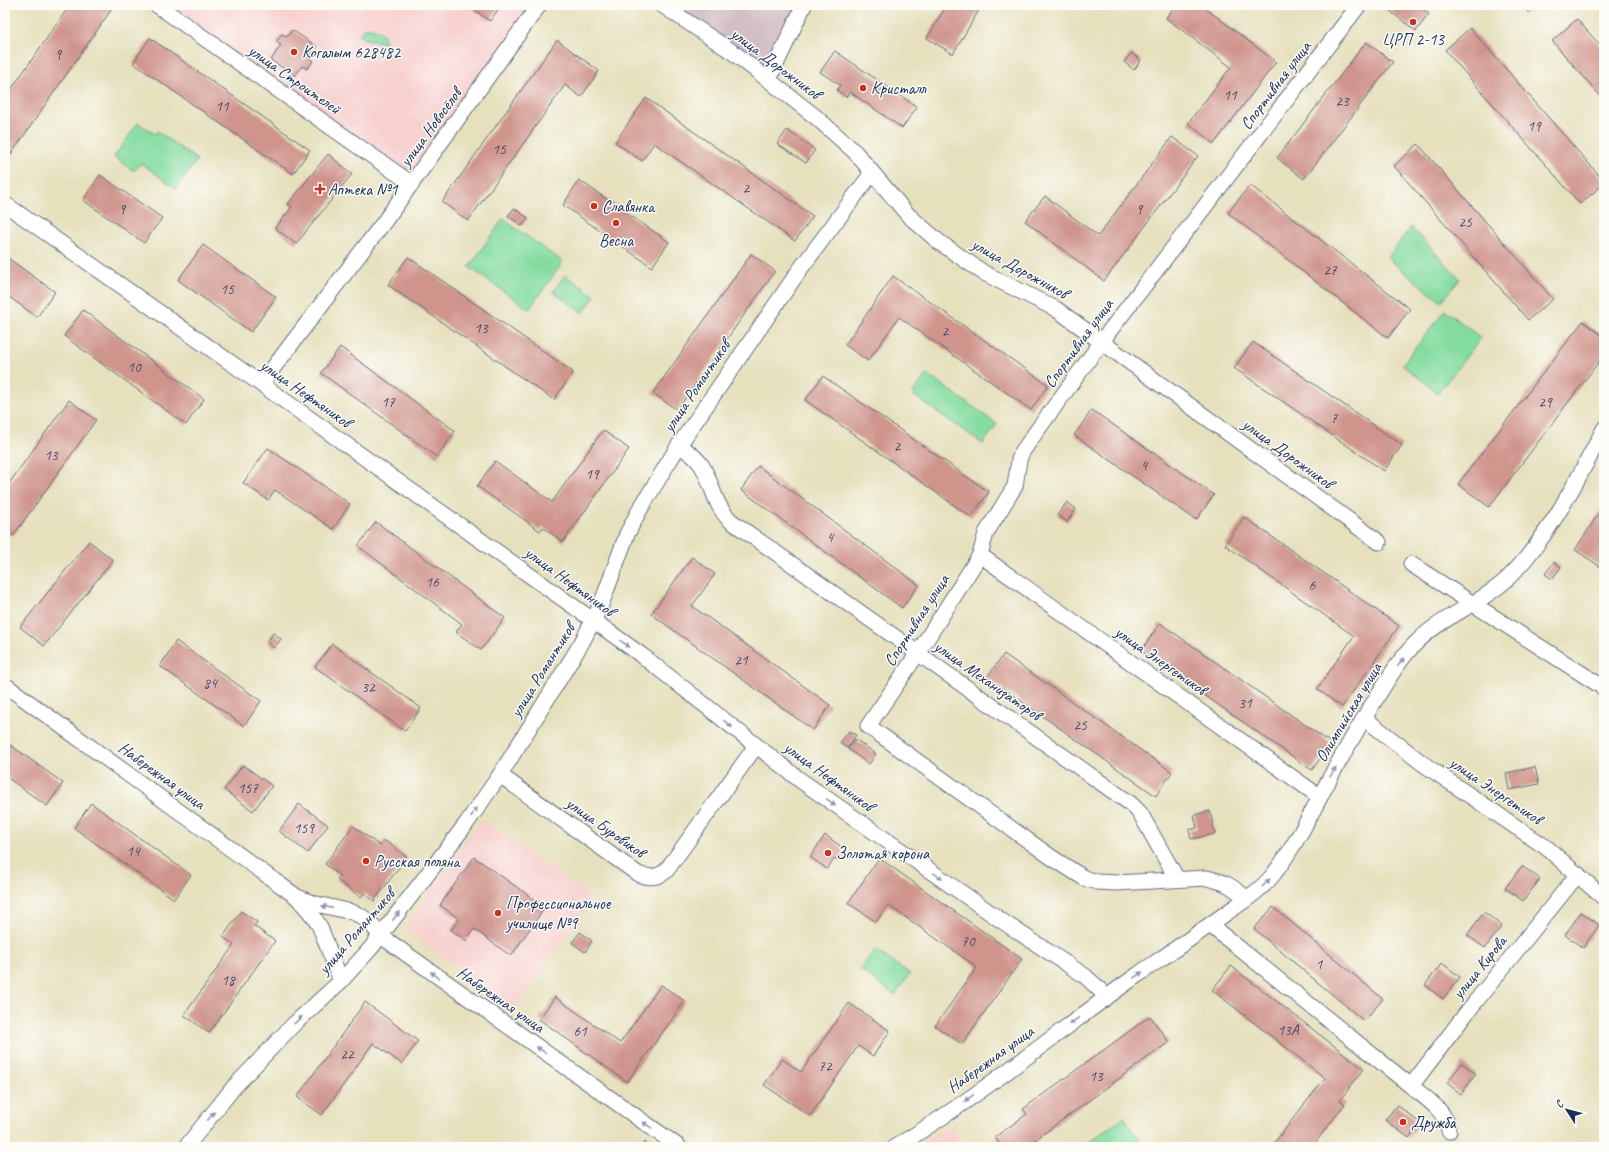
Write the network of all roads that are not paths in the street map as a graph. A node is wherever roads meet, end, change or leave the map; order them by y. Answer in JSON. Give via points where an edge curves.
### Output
{"nodes":[{"id":1,"x":156,"y":5,"type":"edge"},
{"id":2,"x":539,"y":5,"type":"edge"},
{"id":3,"x":662,"y":5,"type":"edge"},
{"id":4,"x":804,"y":5,"type":"edge"},
{"id":5,"x":1359,"y":5,"type":"edge"},
{"id":6,"x":769,"y":79,"type":"junction"},
{"id":7,"x":872,"y":173,"type":"junction"},
{"id":8,"x":412,"y":184,"type":"junction"},
{"id":9,"x":5,"y":204,"type":"edge"},
{"id":10,"x":1102,"y":342,"type":"junction"},
{"id":11,"x":262,"y":384,"type":"junction"},
{"id":12,"x":1604,"y":429,"type":"edge"},
{"id":13,"x":679,"y":445,"type":"junction"},
{"id":14,"x":1379,"y":542,"type":"dead end"},
{"id":15,"x":980,"y":555,"type":"junction"},
{"id":16,"x":1411,"y":564,"type":"dead end"},
{"id":17,"x":1471,"y":604,"type":"junction"},
{"id":18,"x":594,"y":621,"type":"junction"},
{"id":19,"x":918,"y":653,"type":"junction"},
{"id":20,"x":5,"y":685,"type":"edge"},
{"id":21,"x":1604,"y":688,"type":"edge"},
{"id":22,"x":1364,"y":718,"type":"junction"},
{"id":23,"x":756,"y":746,"type":"junction"},
{"id":24,"x":500,"y":775,"type":"junction"},
{"id":25,"x":1320,"y":797,"type":"junction"},
{"id":26,"x":1578,"y":874,"type":"junction"},
{"id":27,"x":1177,"y":879,"type":"junction"},
{"id":28,"x":297,"y":897,"type":"junction"},
{"id":29,"x":1604,"y":898,"type":"edge"},
{"id":30,"x":1247,"y":899,"type":"junction"},
{"id":31,"x":1210,"y":925,"type":"junction"},
{"id":32,"x":381,"y":936,"type":"junction"},
{"id":33,"x":341,"y":980,"type":"junction"},
{"id":34,"x":1106,"y":998,"type":"junction"},
{"id":35,"x":1411,"y":1086,"type":"junction"},
{"id":36,"x":1449,"y":1131,"type":"dead end"},
{"id":37,"x":186,"y":1147,"type":"edge"},
{"id":38,"x":679,"y":1147,"type":"edge"},
{"id":39,"x":895,"y":1147,"type":"edge"}],
"edges":[{"from":1,"to":8,"type":"street","name":"улица Строителей"},
{"from":2,"to":8,"type":"street","name":"улица Новосёлов"},
{"from":3,"to":6,"type":"street","name":"улица Дорожников"},
{"from":4,"to":6,"type":"street"},
{"from":5,"to":10,"type":"street","name":"Спортивная улица"},
{"from":6,"to":7,"type":"street","name":"улица Дорожников","via":[[838,135]]},
{"from":7,"to":10,"type":"street","name":"улица Дорожников","via":[[908,215],[939,242],[984,273],[1056,309]]},
{"from":7,"to":13,"type":"street","name":"улица Романтиков","via":[[797,274]]},
{"from":8,"to":11,"type":"street","name":"улица Новосёлов"},
{"from":9,"to":11,"type":"street","name":"улица Нефтяников"},
{"from":10,"to":14,"type":"street","name":"улица Дорожников"},
{"from":10,"to":15,"type":"street","name":"Спортивная улица","via":[[1022,452],[1015,486],[988,529]]},
{"from":11,"to":18,"type":"street","name":"улица Нефтяников"},
{"from":12,"to":17,"type":"street","name":"Олимпийская улица","via":[[1571,490],[1523,562],[1501,584]]},
{"from":13,"to":18,"type":"street","name":"улица Романтиков","via":[[627,534]]},
{"from":13,"to":19,"type":"street","name":"улица Механизаторов","via":[[702,466],[719,507],[731,521]]},
{"from":15,"to":19,"type":"street","name":"Спортивная улица"},
{"from":15,"to":25,"type":"street","name":"улица Энергетиков"},
{"from":16,"to":17,"type":"street"},
{"from":17,"to":21,"type":"street"},
{"from":22,"to":17,"type":"street","name":"Олимпийская улица","one_way":true,"via":[[1392,673],[1412,647],[1429,630]]},
{"from":18,"to":23,"type":"street","name":"улица Нефтяников","one_way":true,"via":[[644,657]]},
{"from":18,"to":24,"type":"street","name":"улица Романтиков"},
{"from":19,"to":27,"type":"street","name":"улица Механизаторов","via":[[1131,804],[1140,813]]},
{"from":19,"to":27,"type":"street","name":"Спортивная улица","via":[[868,726],[1084,878],[1116,883]]},
{"from":20,"to":28,"type":"street","name":"Набережная улица"},
{"from":25,"to":22,"type":"street","name":"Олимпийская улица","one_way":true},
{"from":22,"to":26,"type":"street","name":"улица Энергетиков","via":[[1422,763],[1528,834]]},
{"from":23,"to":24,"type":"street","name":"улица Буровиков","via":[[666,871],[652,877],[638,874]]},
{"from":23,"to":34,"type":"street","name":"улица Нефтяников","one_way":true,"via":[[1002,921],[1085,976]]},
{"from":32,"to":24,"type":"street","name":"улица Романтиков","one_way":true},
{"from":30,"to":25,"type":"street","name":"Олимпийская улица","one_way":true,"via":[[1262,887],[1286,857]]},
{"from":26,"to":29,"type":"street","name":"улица Энергетиков"},
{"from":26,"to":35,"type":"street","name":"улица Кирова"},
{"from":27,"to":30,"type":"street","via":[[1207,878],[1221,881],[1232,886]]},
{"from":32,"to":28,"type":"street","name":"Набережная улица","one_way":true,"via":[[361,916]]},
{"from":28,"to":33,"type":"street","name":"Набережная улица","via":[[320,927]]},
{"from":30,"to":31,"type":"street","name":"Олимпийская улица"},
{"from":34,"to":31,"type":"street","name":"Олимпийская улица","one_way":true},
{"from":31,"to":35,"type":"street"},
{"from":32,"to":33,"type":"street","name":"улица Романтиков"},
{"from":38,"to":32,"type":"street","name":"Набережная улица","one_way":true},
{"from":37,"to":33,"type":"street","name":"улица Романтиков","one_way":true,"via":[[234,1087],[293,1025]]},
{"from":34,"to":39,"type":"street","name":"Набережная улица","one_way":true,"via":[[932,1125]]},
{"from":35,"to":36,"type":"street","via":[[1443,1114]]}]}
